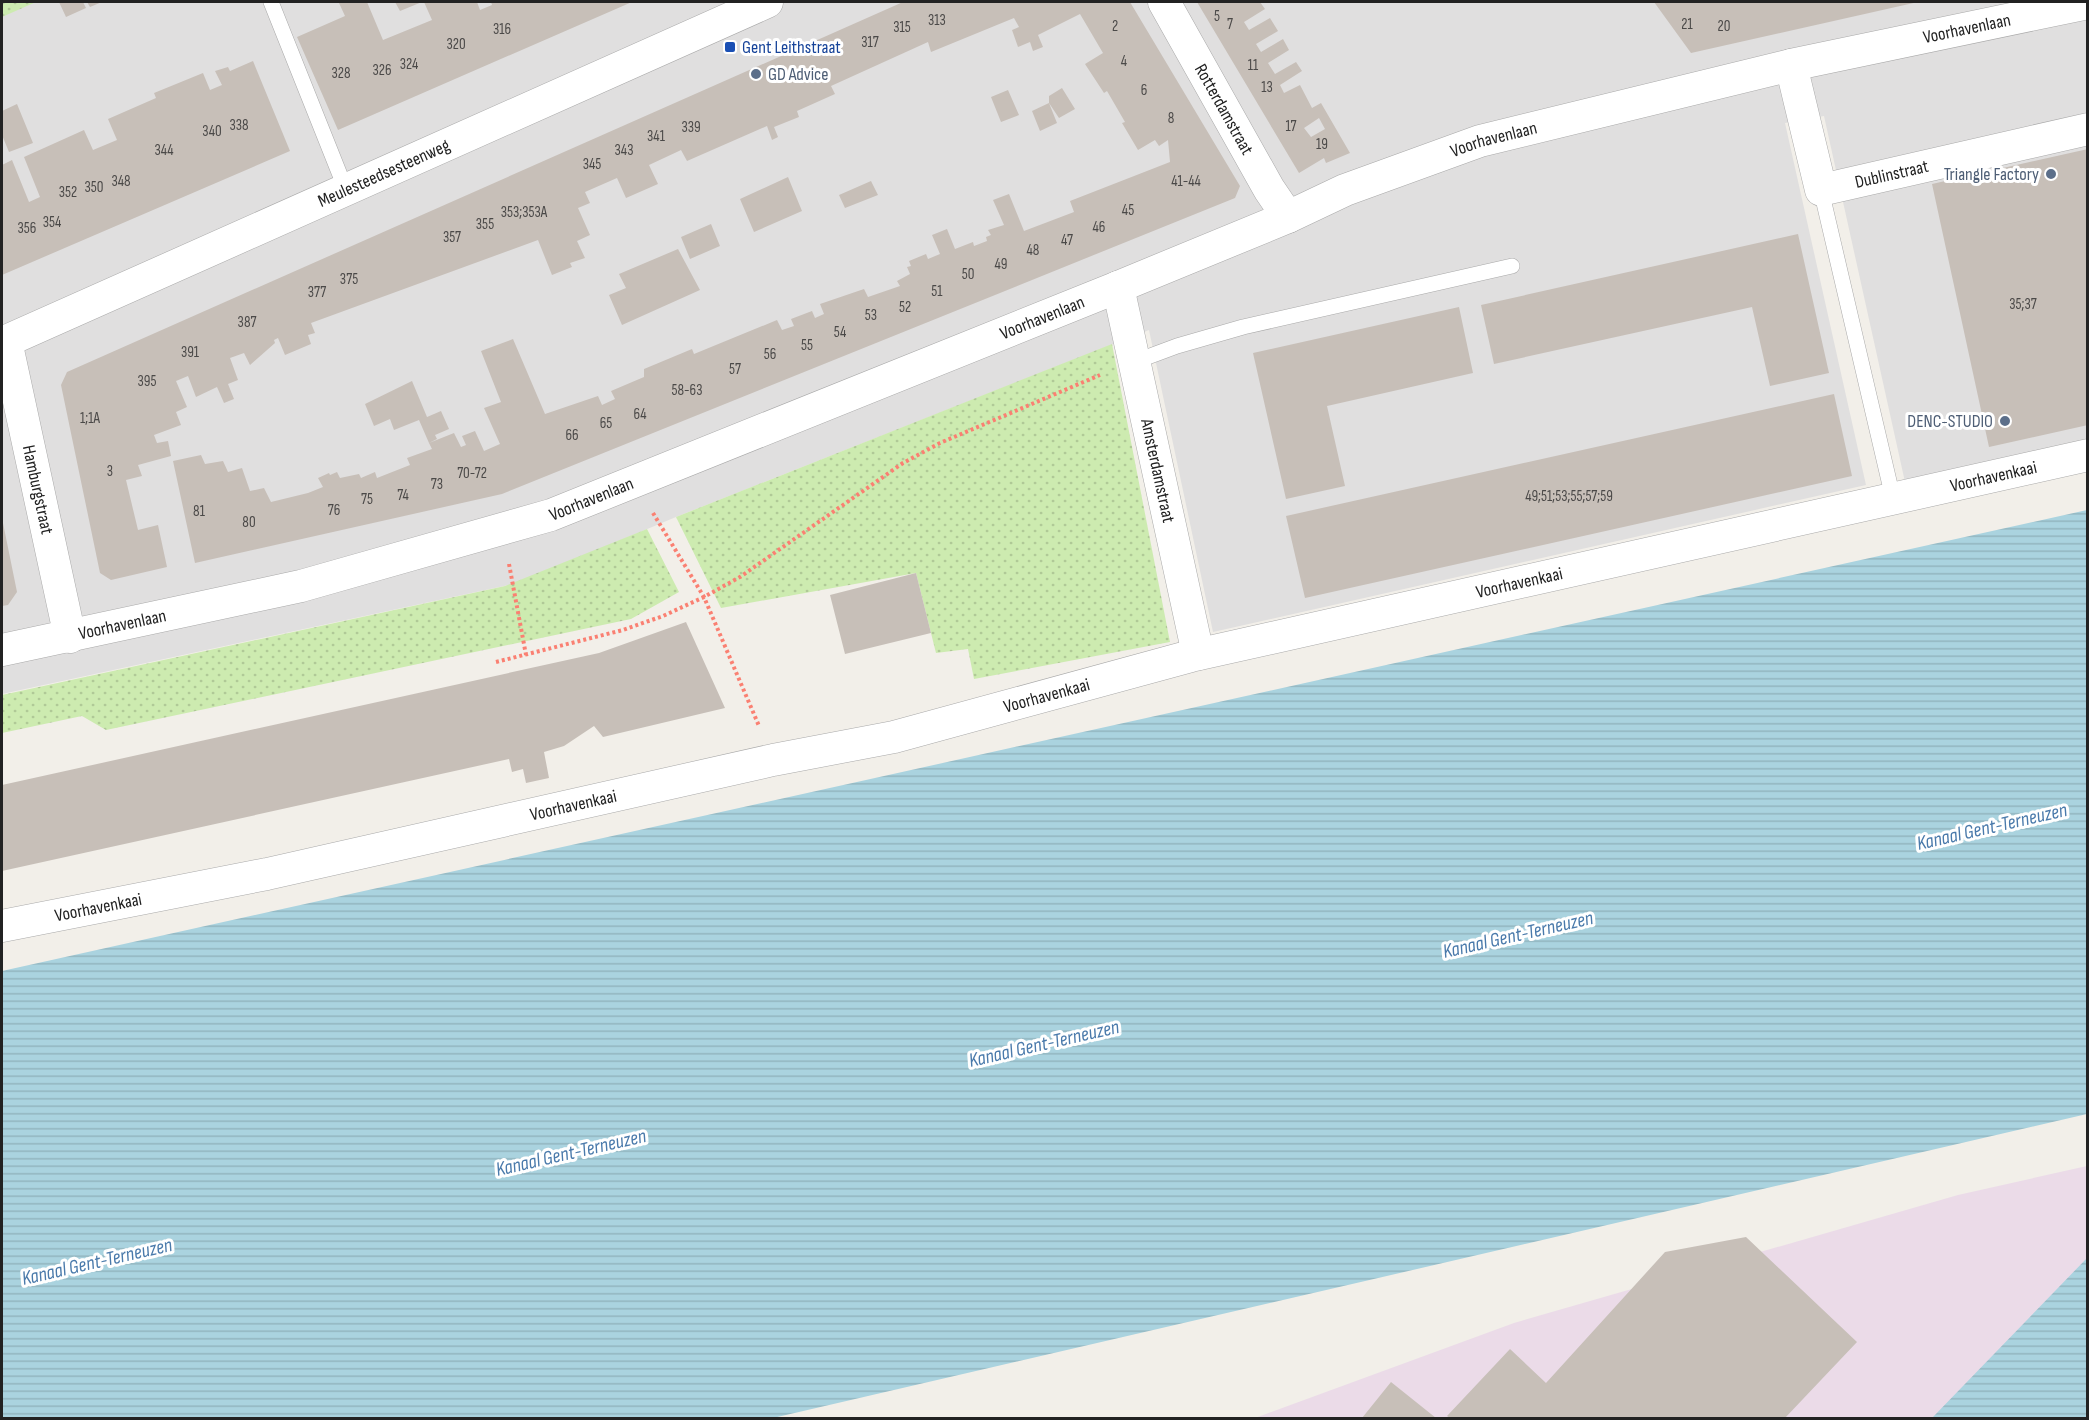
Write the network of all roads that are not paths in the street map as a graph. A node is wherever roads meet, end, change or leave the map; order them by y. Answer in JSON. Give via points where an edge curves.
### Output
{"nodes":[{"id":1,"x":271,"y":2,"type":"edge"},
{"id":2,"x":767,"y":2,"type":"edge"},
{"id":3,"x":1164,"y":2,"type":"edge"},
{"id":4,"x":2088,"y":3,"type":"edge"},
{"id":5,"x":1791,"y":65,"type":"junction"},
{"id":6,"x":2088,"y":129,"type":"edge"},
{"id":7,"x":346,"y":190,"type":"junction"},
{"id":8,"x":1821,"y":190,"type":"junction"},
{"id":9,"x":1288,"y":217,"type":"junction"},
{"id":10,"x":1512,"y":266,"type":"dead end"},
{"id":11,"x":1118,"y":287,"type":"junction"},
{"id":12,"x":4,"y":342,"type":"edge"},
{"id":13,"x":1134,"y":362,"type":"junction"},
{"id":14,"x":2088,"y":455,"type":"edge"},
{"id":15,"x":1893,"y":498,"type":"junction"},
{"id":16,"x":70,"y":637,"type":"junction"},
{"id":17,"x":2,"y":650,"type":"edge"},
{"id":18,"x":1198,"y":654,"type":"junction"},
{"id":19,"x":2,"y":926,"type":"edge"}],
"edges":[{"from":1,"to":7,"type":"lane"},
{"from":2,"to":7,"type":"street","name":"Meulesteedsesteenweg"},
{"from":3,"to":9,"type":"street","name":"Rotterdamstraat"},
{"from":4,"to":5,"type":"street","name":"Voorhavenlaan"},
{"from":5,"to":8,"type":"street"},
{"from":5,"to":9,"type":"street","name":"Voorhavenlaan","via":[[1480,141],[1345,190]]},
{"from":6,"to":8,"type":"street","name":"Dublinstraat"},
{"from":7,"to":12,"type":"street","name":"Meulesteedsesteenweg"},
{"from":8,"to":15,"type":"lane"},
{"from":9,"to":11,"type":"street","name":"Voorhavenlaan"},
{"from":10,"to":13,"type":"lane","via":[[1243,327]]},
{"from":11,"to":13,"type":"street","name":"Amsterdamstraat"},
{"from":11,"to":16,"type":"street","name":"Voorhavenlaan","via":[[551,515],[301,586]]},
{"from":12,"to":16,"type":"street","name":"Hamburgstraat"},
{"from":13,"to":18,"type":"street","name":"Amsterdamstraat"},
{"from":14,"to":15,"type":"street","name":"Voorhavenkaai"},
{"from":15,"to":18,"type":"street","name":"Voorhavenkaai"},
{"from":16,"to":17,"type":"street","name":"Voorhavenlaan"},
{"from":18,"to":19,"type":"street","name":"Voorhavenkaai","via":[[894,738],[773,760],[267,874]]}]}
